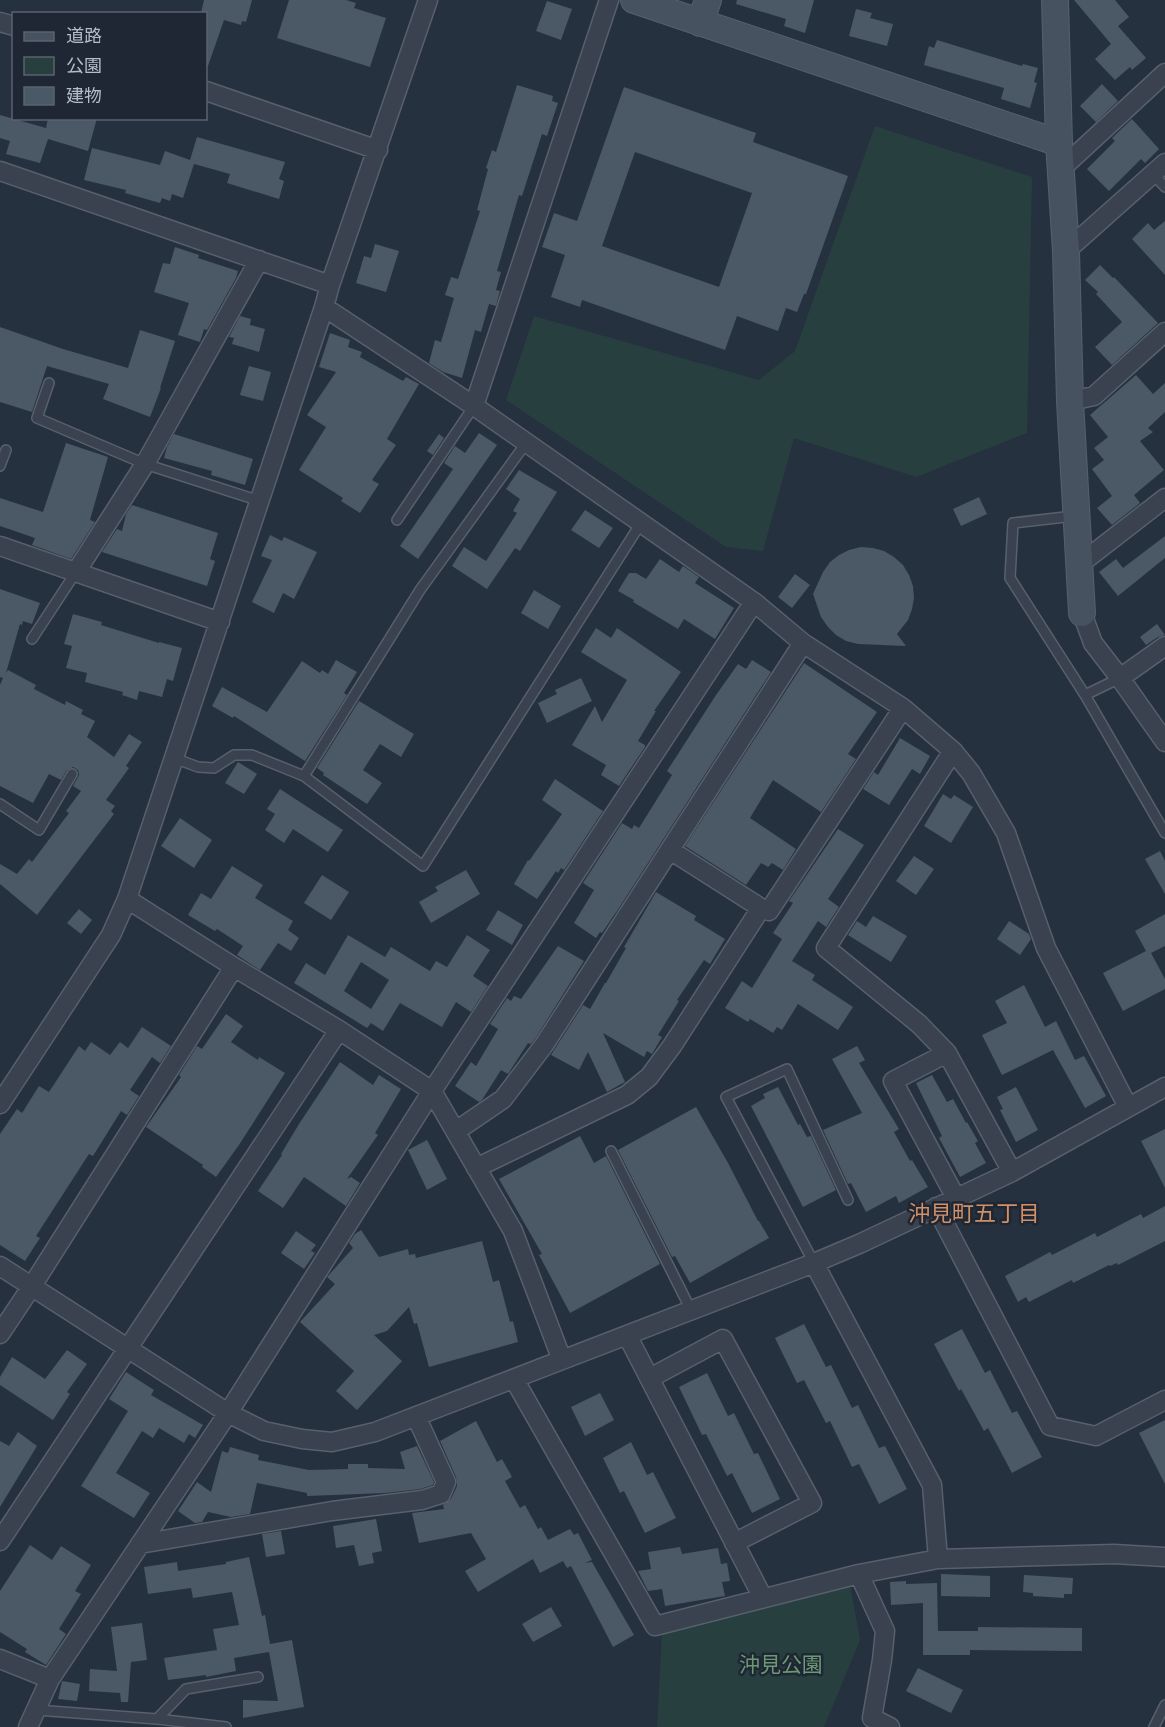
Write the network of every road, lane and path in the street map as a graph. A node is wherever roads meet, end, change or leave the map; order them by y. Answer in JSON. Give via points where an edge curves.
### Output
{"nodes":[{"id":1,"x":428,"y":0,"type":"edge"},
{"id":2,"x":609,"y":0,"type":"edge"},
{"id":3,"x":634,"y":0,"type":"edge"},
{"id":4,"x":1055,"y":0,"type":"edge"},
{"id":5,"x":704,"y":12,"type":"edge"},
{"id":6,"x":1165,"y":73,"type":"edge"},
{"id":7,"x":207,"y":91,"type":"edge"},
{"id":8,"x":378,"y":150,"type":"junction"},
{"id":9,"x":1060,"y":156,"type":"junction"},
{"id":10,"x":0,"y":171,"type":"edge"},
{"id":11,"x":1161,"y":174,"type":"edge"},
{"id":12,"x":1066,"y":251,"type":"junction"},
{"id":13,"x":259,"y":260,"type":"junction"},
{"id":14,"x":330,"y":285,"type":"junction"},
{"id":15,"x":324,"y":307,"type":"junction"},
{"id":16,"x":1165,"y":332,"type":"edge"},
{"id":17,"x":49,"y":383,"type":"dead end"},
{"id":18,"x":1070,"y":401,"type":"junction"},
{"id":19,"x":474,"y":406,"type":"junction"},
{"id":20,"x":526,"y":443,"type":"junction"},
{"id":21,"x":6,"y":450,"type":"dead end"},
{"id":22,"x":145,"y":464,"type":"junction"},
{"id":23,"x":0,"y":466,"type":"edge"},
{"id":24,"x":1165,"y":498,"type":"edge"},
{"id":25,"x":260,"y":501,"type":"junction"},
{"id":26,"x":1077,"y":516,"type":"junction"},
{"id":27,"x":397,"y":520,"type":"dead end"},
{"id":28,"x":641,"y":523,"type":"junction"},
{"id":29,"x":0,"y":546,"type":"edge"},
{"id":30,"x":1080,"y":564,"type":"junction"},
{"id":31,"x":76,"y":572,"type":"junction"},
{"id":32,"x":754,"y":602,"type":"junction"},
{"id":33,"x":1082,"y":613,"type":"joint"},
{"id":34,"x":220,"y":622,"type":"junction"},
{"id":35,"x":32,"y":639,"type":"dead end"},
{"id":36,"x":803,"y":643,"type":"junction"},
{"id":37,"x":1165,"y":646,"type":"edge"},
{"id":38,"x":1120,"y":678,"type":"junction"},
{"id":39,"x":1085,"y":695,"type":"junction"},
{"id":40,"x":903,"y":708,"type":"junction"},
{"id":41,"x":1165,"y":742,"type":"edge"},
{"id":42,"x":953,"y":751,"type":"junction"},
{"id":43,"x":174,"y":758,"type":"junction"},
{"id":44,"x":72,"y":774,"type":"dead end"},
{"id":45,"x":303,"y":776,"type":"junction"},
{"id":46,"x":0,"y":804,"type":"edge"},
{"id":47,"x":1165,"y":833,"type":"edge"},
{"id":48,"x":670,"y":849,"type":"junction"},
{"id":49,"x":127,"y":899,"type":"junction"},
{"id":50,"x":761,"y":908,"type":"junction"},
{"id":51,"x":234,"y":967,"type":"junction"},
{"id":52,"x":339,"y":1030,"type":"junction"},
{"id":53,"x":947,"y":1053,"type":"junction"},
{"id":54,"x":1165,"y":1088,"type":"edge"},
{"id":55,"x":432,"y":1090,"type":"junction"},
{"id":56,"x":0,"y":1104,"type":"edge"},
{"id":57,"x":1128,"y":1107,"type":"junction"},
{"id":58,"x":456,"y":1131,"type":"junction"},
{"id":59,"x":611,"y":1151,"type":"dead end"},
{"id":60,"x":476,"y":1168,"type":"junction"},
{"id":61,"x":1012,"y":1172,"type":"junction"},
{"id":62,"x":956,"y":1198,"type":"junction"},
{"id":63,"x":848,"y":1200,"type":"dead end"},
{"id":64,"x":936,"y":1208,"type":"junction"},
{"id":65,"x":814,"y":1263,"type":"junction"},
{"id":66,"x":0,"y":1266,"type":"edge"},
{"id":67,"x":33,"y":1286,"type":"junction"},
{"id":68,"x":691,"y":1310,"type":"junction"},
{"id":69,"x":0,"y":1334,"type":"edge"},
{"id":70,"x":627,"y":1335,"type":"junction"},
{"id":71,"x":127,"y":1349,"type":"junction"},
{"id":72,"x":562,"y":1360,"type":"junction"},
{"id":73,"x":650,"y":1378,"type":"junction"},
{"id":74,"x":514,"y":1379,"type":"junction"},
{"id":75,"x":1165,"y":1400,"type":"edge"},
{"id":76,"x":228,"y":1413,"type":"junction"},
{"id":77,"x":416,"y":1416,"type":"junction"},
{"id":78,"x":0,"y":1541,"type":"edge"},
{"id":79,"x":735,"y":1543,"type":"junction"},
{"id":80,"x":140,"y":1544,"type":"junction"},
{"id":81,"x":1165,"y":1557,"type":"edge"},
{"id":82,"x":938,"y":1559,"type":"junction"},
{"id":83,"x":859,"y":1574,"type":"junction"},
{"id":84,"x":763,"y":1598,"type":"junction"},
{"id":85,"x":0,"y":1659,"type":"edge"},
{"id":86,"x":258,"y":1677,"type":"dead end"},
{"id":87,"x":50,"y":1678,"type":"junction"},
{"id":88,"x":1165,"y":1705,"type":"edge"},
{"id":89,"x":36,"y":1710,"type":"junction"},
{"id":90,"x":158,"y":1719,"type":"junction"},
{"id":91,"x":28,"y":1727,"type":"edge"},
{"id":92,"x":226,"y":1727,"type":"edge"},
{"id":93,"x":890,"y":1727,"type":"edge"},
{"id":94,"x":1154,"y":1727,"type":"edge"}],
"edges":[{"from":1,"to":8,"type":"street"},
{"from":2,"to":19,"type":"street"},
{"from":3,"to":5,"type":"street"},
{"from":4,"to":9,"type":"street"},
{"from":5,"to":9,"type":"street"},
{"from":6,"to":9,"type":"street"},
{"from":7,"to":8,"type":"street"},
{"from":8,"to":14,"type":"street"},
{"from":9,"to":12,"type":"street"},
{"from":10,"to":13,"type":"street"},
{"from":11,"to":12,"type":"street"},
{"from":12,"to":18,"type":"street"},
{"from":13,"to":14,"type":"street"},
{"from":13,"to":22,"type":"street"},
{"from":14,"to":15,"type":"street"},
{"from":15,"to":19,"type":"street"},
{"from":15,"to":25,"type":"street"},
{"from":16,"to":18,"type":"street","via":[[1094,396]]},
{"from":17,"to":22,"type":"lane","via":[[37,418]]},
{"from":18,"to":26,"type":"street"},
{"from":19,"to":20,"type":"street"},
{"from":19,"to":27,"type":"lane"},
{"from":20,"to":28,"type":"street"},
{"from":20,"to":45,"type":"lane","via":[[420,590]]},
{"from":21,"to":23,"type":"lane"},
{"from":22,"to":25,"type":"lane"},
{"from":22,"to":31,"type":"street"},
{"from":24,"to":30,"type":"street"},
{"from":25,"to":34,"type":"street"},
{"from":26,"to":30,"type":"street"},
{"from":26,"to":39,"type":"lane","via":[[1013,523],[1010,578]]},
{"from":28,"to":32,"type":"street"},
{"from":28,"to":45,"type":"lane","via":[[423,866]]},
{"from":29,"to":31,"type":"street"},
{"from":30,"to":33,"type":"street"},
{"from":31,"to":34,"type":"street"},
{"from":31,"to":35,"type":"lane"},
{"from":32,"to":36,"type":"street"},
{"from":32,"to":55,"type":"street"},
{"from":33,"to":38,"type":"street","via":[[1093,643]]},
{"from":34,"to":43,"type":"street"},
{"from":36,"to":40,"type":"street"},
{"from":36,"to":48,"type":"street"},
{"from":37,"to":38,"type":"street"},
{"from":38,"to":39,"type":"lane"},
{"from":38,"to":41,"type":"street"},
{"from":39,"to":47,"type":"lane"},
{"from":40,"to":42,"type":"street"},
{"from":40,"to":50,"type":"street","via":[[769,911]]},
{"from":42,"to":53,"type":"street","via":[[826,948],[919,1024]]},
{"from":42,"to":57,"type":"street","via":[[971,773],[1006,833],[1046,948]]},
{"from":43,"to":45,"type":"lane","via":[[214,768],[234,755],[252,755]]},
{"from":43,"to":49,"type":"street"},
{"from":44,"to":46,"type":"lane","via":[[39,830]]},
{"from":48,"to":50,"type":"street"},
{"from":48,"to":58,"type":"street","via":[[544,1045],[503,1099]]},
{"from":49,"to":51,"type":"street"},
{"from":49,"to":56,"type":"street","via":[[111,935]]},
{"from":50,"to":60,"type":"street","via":[[649,1077],[627,1095]]},
{"from":51,"to":52,"type":"street"},
{"from":51,"to":67,"type":"street"},
{"from":52,"to":55,"type":"street"},
{"from":52,"to":71,"type":"street"},
{"from":53,"to":61,"type":"street"},
{"from":53,"to":62,"type":"street","via":[[893,1081]]},
{"from":54,"to":57,"type":"street"},
{"from":55,"to":58,"type":"street"},
{"from":55,"to":76,"type":"street"},
{"from":57,"to":61,"type":"street"},
{"from":58,"to":60,"type":"street"},
{"from":59,"to":68,"type":"lane"},
{"from":60,"to":72,"type":"street","via":[[513,1231]]},
{"from":61,"to":62,"type":"street"},
{"from":62,"to":64,"type":"street"},
{"from":63,"to":65,"type":"lane","via":[[787,1069],[726,1097]]},
{"from":64,"to":65,"type":"street"},
{"from":64,"to":75,"type":"street","via":[[1050,1426],[1095,1436]]},
{"from":65,"to":68,"type":"street"},
{"from":65,"to":82,"type":"street","via":[[932,1485]]},
{"from":66,"to":67,"type":"street"},
{"from":67,"to":69,"type":"street"},
{"from":67,"to":71,"type":"street"},
{"from":68,"to":70,"type":"street"},
{"from":70,"to":72,"type":"street"},
{"from":70,"to":73,"type":"street"},
{"from":71,"to":76,"type":"street"},
{"from":71,"to":78,"type":"street"},
{"from":72,"to":74,"type":"street"},
{"from":73,"to":79,"type":"street"},
{"from":73,"to":79,"type":"street","via":[[723,1339],[812,1503]]},
{"from":74,"to":77,"type":"street"},
{"from":74,"to":84,"type":"street","via":[[655,1626]]},
{"from":76,"to":77,"type":"street","via":[[264,1431],[332,1442],[375,1432]]},
{"from":76,"to":80,"type":"street"},
{"from":77,"to":80,"type":"street","via":[[446,1482],[441,1494]]},
{"from":79,"to":84,"type":"street"},
{"from":80,"to":87,"type":"street"},
{"from":81,"to":82,"type":"street","via":[[1114,1554]]},
{"from":82,"to":83,"type":"street"},
{"from":83,"to":84,"type":"street"},
{"from":83,"to":93,"type":"street","via":[[885,1631],[872,1718]]},
{"from":85,"to":87,"type":"street"},
{"from":86,"to":90,"type":"lane","via":[[186,1689]]},
{"from":87,"to":89,"type":"street"},
{"from":88,"to":94,"type":"lane"},
{"from":89,"to":90,"type":"lane"},
{"from":89,"to":91,"type":"street"},
{"from":90,"to":92,"type":"lane"}]}
